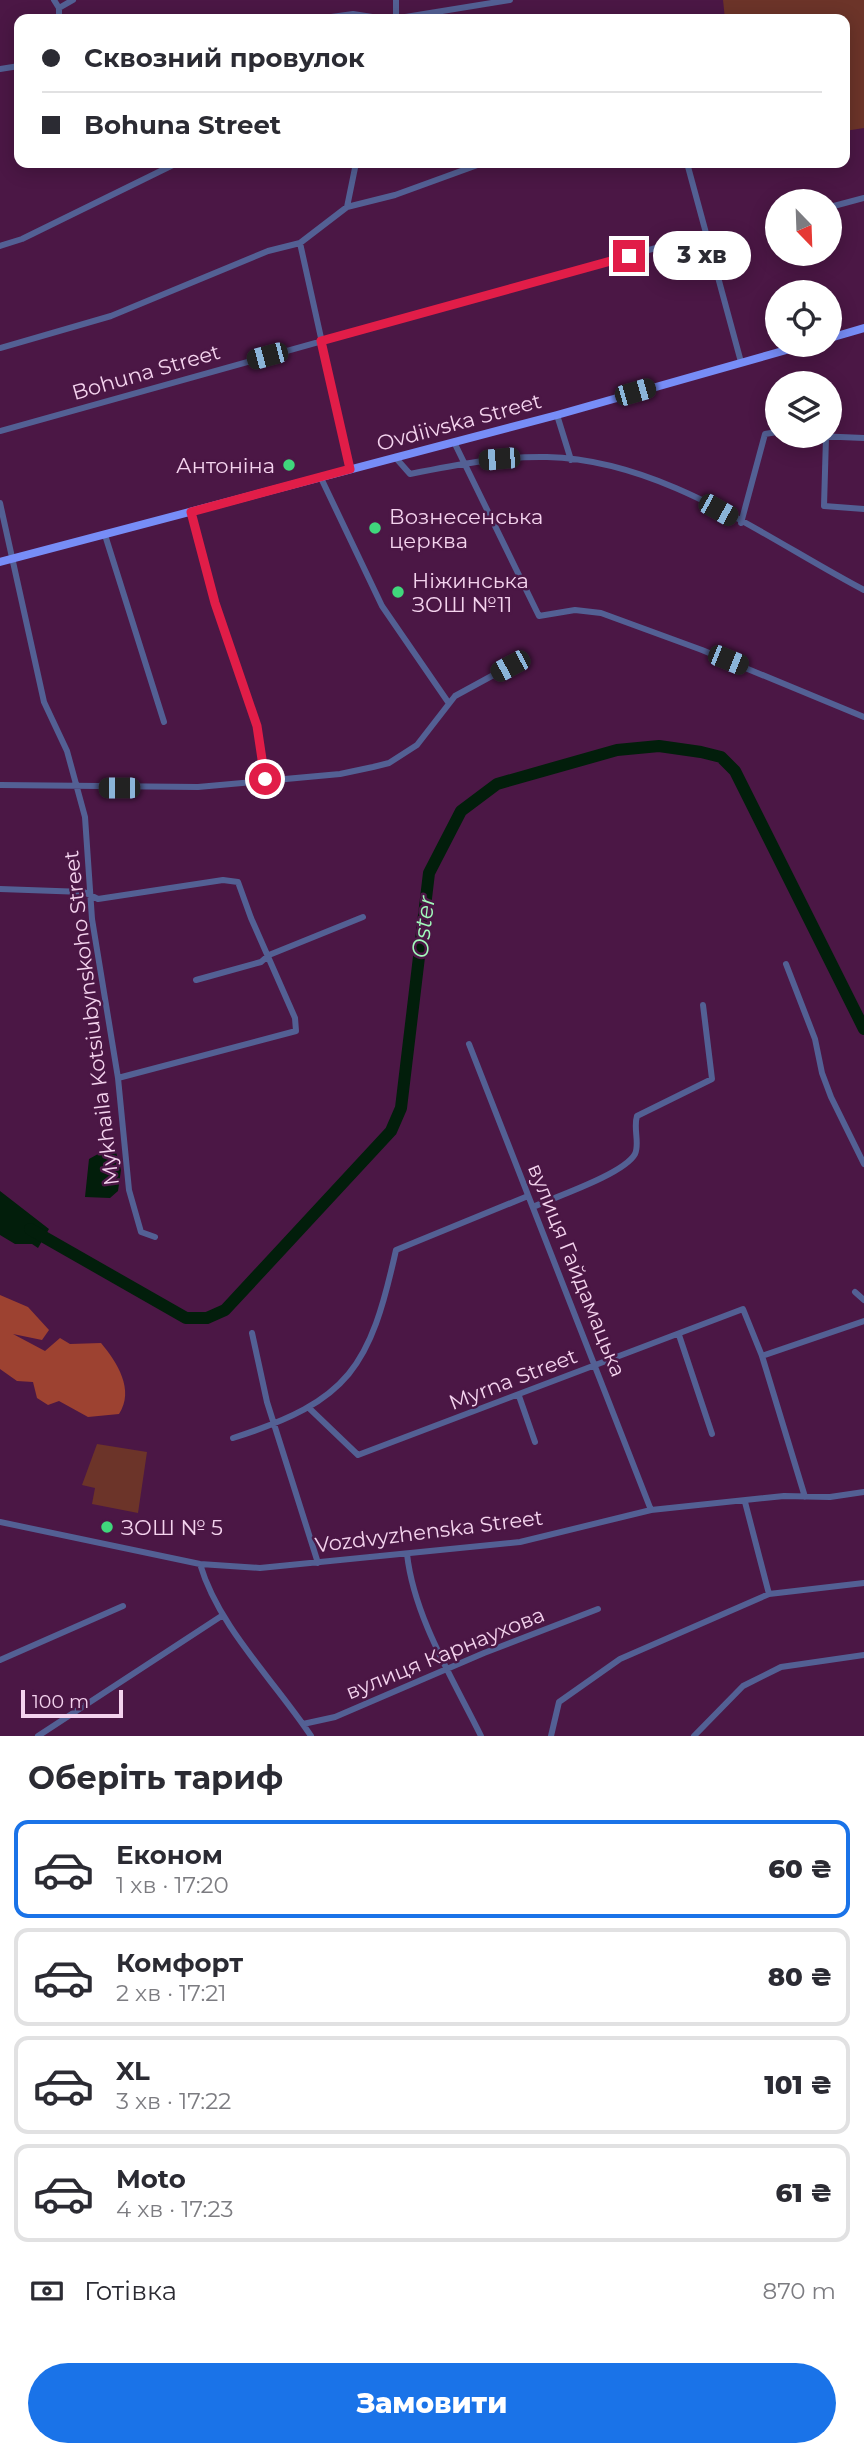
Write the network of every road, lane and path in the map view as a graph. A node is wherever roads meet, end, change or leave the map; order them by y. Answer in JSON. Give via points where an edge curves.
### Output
{"nodes":[{"id":1,"x":54,"y":0,"type":"edge"},
{"id":2,"x":73,"y":0,"type":"edge"},
{"id":3,"x":510,"y":0,"type":"edge"},
{"id":4,"x":59,"y":8,"type":"junction"},
{"id":5,"x":59,"y":14,"type":"edge"},
{"id":6,"x":421,"y":14,"type":"edge"},
{"id":7,"x":167,"y":168,"type":"edge"},
{"id":8,"x":355,"y":168,"type":"edge"},
{"id":9,"x":469,"y":168,"type":"edge"},
{"id":10,"x":688,"y":168,"type":"edge"},
{"id":11,"x":864,"y":198,"type":"edge"},
{"id":12,"x":842,"y":204,"type":"edge"},
{"id":13,"x":347,"y":207,"type":"junction"},
{"id":14,"x":706,"y":234,"type":"junction"},
{"id":15,"x":300,"y":243,"type":"junction"},
{"id":16,"x":0,"y":246,"type":"edge"},
{"id":17,"x":864,"y":328,"type":"edge"},
{"id":18,"x":842,"y":334,"type":"edge"},
{"id":19,"x":321,"y":341,"type":"junction"},
{"id":20,"x":0,"y":348,"type":"edge"},
{"id":21,"x":765,"y":356,"type":"edge"},
{"id":22,"x":741,"y":362,"type":"junction"},
{"id":23,"x":557,"y":415,"type":"junction"},
{"id":24,"x":0,"y":431,"type":"edge"},
{"id":25,"x":765,"y":434,"type":"edge"},
{"id":26,"x":842,"y":437,"type":"edge"},
{"id":27,"x":864,"y":438,"type":"edge"},
{"id":28,"x":454,"y":442,"type":"junction"},
{"id":29,"x":826,"y":448,"type":"edge"},
{"id":30,"x":395,"y":457,"type":"junction"},
{"id":31,"x":571,"y":460,"type":"junction"},
{"id":32,"x":463,"y":463,"type":"junction"},
{"id":33,"x":350,"y":469,"type":"junction"},
{"id":34,"x":321,"y":478,"type":"junction"},
{"id":35,"x":0,"y":503,"type":"edge"},
{"id":36,"x":864,"y":509,"type":"edge"},
{"id":37,"x":191,"y":512,"type":"junction"},
{"id":38,"x":741,"y":523,"type":"junction"},
{"id":39,"x":105,"y":535,"type":"junction"},
{"id":40,"x":14,"y":558,"type":"junction"},
{"id":41,"x":0,"y":562,"type":"edge"},
{"id":42,"x":864,"y":590,"type":"edge"},
{"id":43,"x":510,"y":666,"type":"dead end"},
{"id":44,"x":448,"y":702,"type":"junction"},
{"id":45,"x":864,"y":717,"type":"edge"},
{"id":46,"x":164,"y":722,"type":"dead end"},
{"id":47,"x":265,"y":779,"type":"junction"},
{"id":48,"x":0,"y":785,"type":"edge"},
{"id":49,"x":77,"y":788,"type":"junction"},
{"id":50,"x":0,"y":889,"type":"edge"},
{"id":51,"x":91,"y":896,"type":"junction"},
{"id":52,"x":363,"y":917,"type":"dead end"},
{"id":53,"x":269,"y":955,"type":"junction"},
{"id":54,"x":786,"y":964,"type":"dead end"},
{"id":55,"x":196,"y":980,"type":"dead end"},
{"id":56,"x":703,"y":1005,"type":"dead end"},
{"id":57,"x":468,"y":1044,"type":"dead end"},
{"id":58,"x":118,"y":1078,"type":"junction"},
{"id":59,"x":864,"y":1164,"type":"edge"},
{"id":60,"x":528,"y":1196,"type":"junction"},
{"id":61,"x":533,"y":1207,"type":"junction"},
{"id":62,"x":155,"y":1237,"type":"dead end"},
{"id":63,"x":855,"y":1293,"type":"dead end"},
{"id":64,"x":864,"y":1300,"type":"edge"},
{"id":65,"x":864,"y":1321,"type":"edge"},
{"id":66,"x":252,"y":1333,"type":"dead end"},
{"id":67,"x":679,"y":1335,"type":"junction"},
{"id":68,"x":762,"y":1356,"type":"junction"},
{"id":69,"x":596,"y":1366,"type":"junction"},
{"id":70,"x":519,"y":1396,"type":"junction"},
{"id":71,"x":309,"y":1408,"type":"junction"},
{"id":72,"x":276,"y":1424,"type":"junction"},
{"id":73,"x":712,"y":1434,"type":"dead end"},
{"id":74,"x":233,"y":1438,"type":"dead end"},
{"id":75,"x":535,"y":1441,"type":"dead end"},
{"id":76,"x":864,"y":1492,"type":"edge"},
{"id":77,"x":805,"y":1497,"type":"junction"},
{"id":78,"x":745,"y":1502,"type":"junction"},
{"id":79,"x":651,"y":1510,"type":"junction"},
{"id":80,"x":0,"y":1521,"type":"edge"},
{"id":81,"x":407,"y":1554,"type":"junction"},
{"id":82,"x":318,"y":1563,"type":"junction"},
{"id":83,"x":200,"y":1564,"type":"junction"},
{"id":84,"x":864,"y":1583,"type":"edge"},
{"id":85,"x":769,"y":1594,"type":"junction"},
{"id":86,"x":123,"y":1606,"type":"dead end"},
{"id":87,"x":598,"y":1609,"type":"dead end"},
{"id":88,"x":223,"y":1615,"type":"junction"},
{"id":89,"x":864,"y":1655,"type":"edge"},
{"id":90,"x":0,"y":1660,"type":"edge"},
{"id":91,"x":448,"y":1668,"type":"junction"},
{"id":92,"x":303,"y":1724,"type":"junction"},
{"id":93,"x":38,"y":1736,"type":"edge"},
{"id":94,"x":311,"y":1736,"type":"edge"},
{"id":95,"x":481,"y":1736,"type":"edge"},
{"id":96,"x":551,"y":1736,"type":"edge"},
{"id":97,"x":694,"y":1736,"type":"edge"}],
"edges":[{"from":1,"to":4,"type":"street"},
{"from":2,"to":4,"type":"street"},
{"from":3,"to":6,"type":"street"},
{"from":4,"to":5,"type":"street"},
{"from":7,"to":16,"type":"street"},
{"from":8,"to":13,"type":"street"},
{"from":9,"to":13,"type":"street"},
{"from":10,"to":14,"type":"street"},
{"from":11,"to":12,"type":"street"},
{"from":13,"to":15,"type":"street"},
{"from":14,"to":19,"type":"street","name":"Bohuna Street"},
{"from":14,"to":22,"type":"street"},
{"from":15,"to":19,"type":"street"},
{"from":15,"to":20,"type":"street","via":[[268,251],[111,316]]},
{"from":17,"to":18,"type":"main road"},
{"from":19,"to":24,"type":"street","name":"Bohuna Street"},
{"from":19,"to":33,"type":"street"},
{"from":21,"to":22,"type":"main road","name":"Ovdiivska Street"},
{"from":22,"to":23,"type":"main road","name":"Ovdiivska Street"},
{"from":23,"to":28,"type":"main road","name":"Ovdiivska Street"},
{"from":23,"to":31,"type":"street"},
{"from":25,"to":38,"type":"street"},
{"from":26,"to":27,"type":"street"},
{"from":28,"to":30,"type":"main road","name":"Ovdiivska Street"},
{"from":28,"to":32,"type":"street"},
{"from":29,"to":36,"type":"street","via":[[824,506]]},
{"from":30,"to":32,"type":"street","via":[[410,474]]},
{"from":30,"to":33,"type":"main road","name":"Ovdiivska Street"},
{"from":31,"to":32,"type":"street","via":[[515,457]]},
{"from":31,"to":38,"type":"street","via":[[648,477]]},
{"from":32,"to":45,"type":"street","via":[[539,616],[586,610],[601,613]]},
{"from":33,"to":34,"type":"main road","name":"Ovdiivska Street"},
{"from":34,"to":37,"type":"main road","name":"Ovdiivska Street"},
{"from":34,"to":44,"type":"street","via":[[382,606]]},
{"from":35,"to":40,"type":"street","name":"Mykhaila Kotsiubynskoho Street"},
{"from":37,"to":39,"type":"main road","name":"Ovdiivska Street"},
{"from":37,"to":47,"type":"street","via":[[215,603],[257,726]]},
{"from":38,"to":42,"type":"street"},
{"from":39,"to":40,"type":"main road","name":"Ovdiivska Street"},
{"from":39,"to":46,"type":"street"},
{"from":40,"to":41,"type":"main road","name":"Ovdiivska Street"},
{"from":40,"to":49,"type":"street","name":"Mykhaila Kotsiubynskoho Street","via":[[44,702],[62,737]]},
{"from":43,"to":44,"type":"street"},
{"from":44,"to":47,"type":"street","via":[[417,745],[389,763],[340,774]]},
{"from":47,"to":49,"type":"street","via":[[198,787]]},
{"from":48,"to":49,"type":"street"},
{"from":49,"to":51,"type":"street","name":"Mykhaila Kotsiubynskoho Street","via":[[85,817]]},
{"from":50,"to":51,"type":"street"},
{"from":51,"to":53,"type":"street","via":[[111,898],[223,880],[238,882]]},
{"from":51,"to":58,"type":"street","name":"Mykhaila Kotsiubynskoho Street"},
{"from":52,"to":53,"type":"street"},
{"from":53,"to":55,"type":"street","via":[[261,962]]},
{"from":53,"to":58,"type":"street","via":[[296,1031]]},
{"from":54,"to":59,"type":"street","via":[[827,1085]]},
{"from":56,"to":61,"type":"street","via":[[712,1079],[637,1116],[637,1150],[632,1158]]},
{"from":57,"to":60,"type":"street","name":"вулиця Гайдамацька"},
{"from":58,"to":62,"type":"street","name":"Mykhaila Kotsiubynskoho Street","via":[[129,1190],[141,1232]]},
{"from":60,"to":61,"type":"street","name":"вулиця Гайдамацька"},
{"from":60,"to":71,"type":"street","via":[[396,1250],[368,1343],[342,1384]]},
{"from":61,"to":69,"type":"street","name":"вулиця Гайдамацька"},
{"from":63,"to":64,"type":"street"},
{"from":65,"to":68,"type":"street"},
{"from":66,"to":72,"type":"street"},
{"from":67,"to":68,"type":"street","name":"Myrna Street","via":[[743,1309]]},
{"from":67,"to":69,"type":"street","name":"Myrna Street"},
{"from":67,"to":73,"type":"street"},
{"from":68,"to":77,"type":"street"},
{"from":69,"to":70,"type":"street","name":"Myrna Street"},
{"from":69,"to":79,"type":"street","name":"вулиця Гайдамацька"},
{"from":70,"to":71,"type":"street","name":"Myrna Street","via":[[358,1455]]},
{"from":70,"to":75,"type":"street"},
{"from":71,"to":72,"type":"street"},
{"from":72,"to":74,"type":"street"},
{"from":72,"to":82,"type":"street"},
{"from":76,"to":77,"type":"street","name":"Vozdvyzhenska Street"},
{"from":77,"to":78,"type":"street","name":"Vozdvyzhenska Street"},
{"from":78,"to":79,"type":"street","name":"Vozdvyzhenska Street"},
{"from":78,"to":85,"type":"street"},
{"from":79,"to":81,"type":"street","name":"Vozdvyzhenska Street","via":[[520,1542]]},
{"from":80,"to":83,"type":"street","name":"Vozdvyzhenska Street"},
{"from":81,"to":82,"type":"street","name":"Vozdvyzhenska Street"},
{"from":81,"to":91,"type":"street","via":[[412,1585]]},
{"from":82,"to":83,"type":"street","name":"Vozdvyzhenska Street","via":[[244,1569]]},
{"from":83,"to":88,"type":"street"},
{"from":84,"to":85,"type":"street"},
{"from":85,"to":96,"type":"street","via":[[621,1659],[559,1702]]},
{"from":86,"to":90,"type":"street"},
{"from":87,"to":91,"type":"street","name":"вулиця Карнаухова"},
{"from":88,"to":92,"type":"street"},
{"from":88,"to":93,"type":"street"},
{"from":89,"to":97,"type":"street","via":[[781,1667],[743,1686]]},
{"from":91,"to":92,"type":"street","name":"вулиця Карнаухова","via":[[335,1717]]},
{"from":91,"to":95,"type":"street"},
{"from":92,"to":94,"type":"street"}]}
